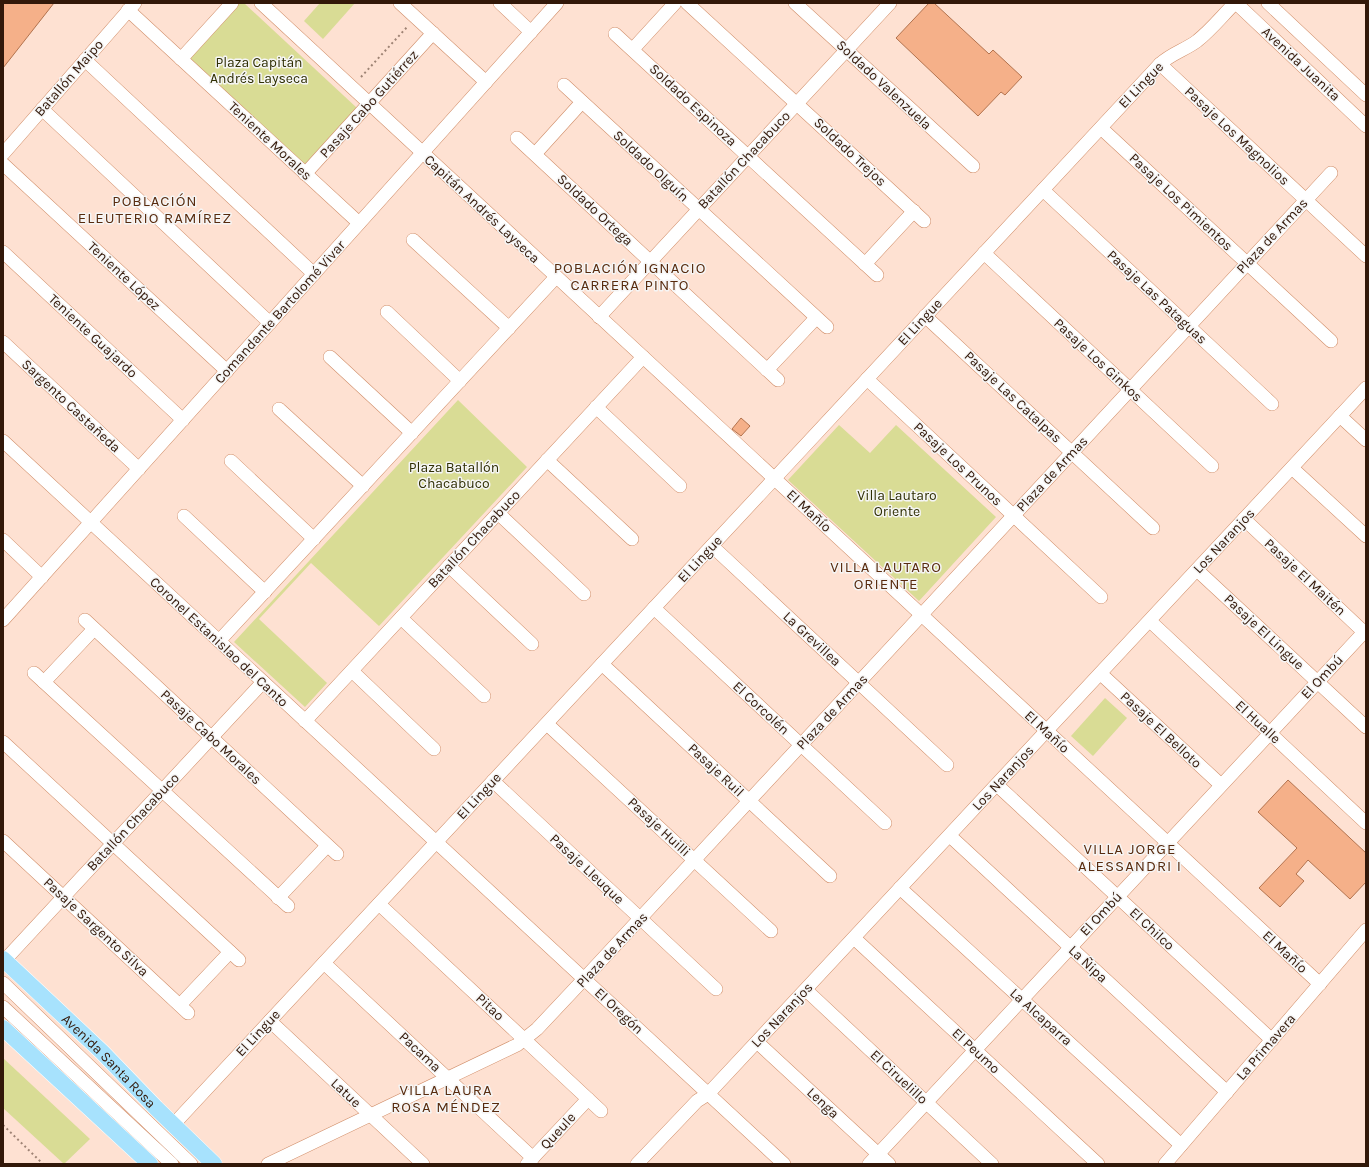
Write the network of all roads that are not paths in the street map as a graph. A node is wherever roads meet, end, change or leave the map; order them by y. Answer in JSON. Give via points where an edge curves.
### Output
{"nodes":[{"id":1,"x":232,"y":3,"type":"edge"},
{"id":2,"x":261,"y":3,"type":"edge"},
{"id":3,"x":400,"y":3,"type":"edge"},
{"id":4,"x":500,"y":3,"type":"edge"},
{"id":5,"x":557,"y":3,"type":"edge"},
{"id":6,"x":675,"y":3,"type":"edge"},
{"id":7,"x":688,"y":3,"type":"edge"},
{"id":8,"x":795,"y":3,"type":"edge"},
{"id":9,"x":890,"y":3,"type":"edge"},
{"id":10,"x":1236,"y":3,"type":"edge"},
{"id":11,"x":1268,"y":3,"type":"edge"},
{"id":12,"x":132,"y":7,"type":"edge"},
{"id":13,"x":531,"y":32,"type":"junction"},
{"id":14,"x":433,"y":34,"type":"junction"},
{"id":15,"x":615,"y":34,"type":"dead end"},
{"id":16,"x":633,"y":49,"type":"junction"},
{"id":17,"x":846,"y":50,"type":"junction"},
{"id":18,"x":181,"y":59,"type":"junction"},
{"id":19,"x":85,"y":60,"type":"junction"},
{"id":20,"x":1160,"y":64,"type":"junction"},
{"id":21,"x":486,"y":82,"type":"junction"},
{"id":22,"x":564,"y":85,"type":"dead end"},
{"id":23,"x":1366,"y":95,"type":"edge"},
{"id":24,"x":582,"y":102,"type":"junction"},
{"id":25,"x":369,"y":104,"type":"junction"},
{"id":26,"x":797,"y":104,"type":"junction"},
{"id":27,"x":42,"y":109,"type":"junction"},
{"id":28,"x":1366,"y":126,"type":"edge"},
{"id":29,"x":1101,"y":128,"type":"junction"},
{"id":30,"x":517,"y":138,"type":"dead end"},
{"id":31,"x":422,"y":153,"type":"junction"},
{"id":32,"x":3,"y":154,"type":"edge"},
{"id":33,"x":535,"y":154,"type":"junction"},
{"id":34,"x":748,"y":156,"type":"junction"},
{"id":35,"x":3,"y":164,"type":"edge"},
{"id":36,"x":973,"y":166,"type":"dead end"},
{"id":37,"x":1331,"y":173,"type":"dead end"},
{"id":38,"x":305,"y":174,"type":"junction"},
{"id":39,"x":1043,"y":190,"type":"junction"},
{"id":40,"x":1306,"y":200,"type":"junction"},
{"id":41,"x":699,"y":210,"type":"junction"},
{"id":42,"x":914,"y":211,"type":"junction"},
{"id":43,"x":924,"y":221,"type":"dead end"},
{"id":44,"x":359,"y":223,"type":"junction"},
{"id":45,"x":413,"y":240,"type":"dead end"},
{"id":46,"x":3,"y":252,"type":"edge"},
{"id":47,"x":984,"y":253,"type":"junction"},
{"id":48,"x":1366,"y":256,"type":"edge"},
{"id":49,"x":650,"y":262,"type":"junction"},
{"id":50,"x":1247,"y":263,"type":"junction"},
{"id":51,"x":865,"y":264,"type":"junction"},
{"id":52,"x":314,"y":274,"type":"junction"},
{"id":53,"x":876,"y":275,"type":"dead end"},
{"id":54,"x":556,"y":277,"type":"junction"},
{"id":55,"x":387,"y":312,"type":"dead end"},
{"id":56,"x":926,"y":316,"type":"junction"},
{"id":57,"x":599,"y":317,"type":"junction"},
{"id":58,"x":816,"y":318,"type":"junction"},
{"id":59,"x":270,"y":322,"type":"junction"},
{"id":60,"x":1189,"y":326,"type":"junction"},
{"id":61,"x":827,"y":327,"type":"dead end"},
{"id":62,"x":509,"y":328,"type":"junction"},
{"id":63,"x":1330,"y":341,"type":"dead end"},
{"id":64,"x":3,"y":342,"type":"edge"},
{"id":65,"x":330,"y":357,"type":"dead end"},
{"id":66,"x":643,"y":357,"type":"junction"},
{"id":67,"x":767,"y":370,"type":"junction"},
{"id":68,"x":227,"y":371,"type":"junction"},
{"id":69,"x":867,"y":379,"type":"junction"},
{"id":70,"x":778,"y":380,"type":"dead end"},
{"id":71,"x":460,"y":381,"type":"junction"},
{"id":72,"x":1366,"y":388,"type":"edge"},
{"id":73,"x":1130,"y":389,"type":"junction"},
{"id":74,"x":1272,"y":404,"type":"dead end"},
{"id":75,"x":596,"y":407,"type":"junction"},
{"id":76,"x":279,"y":409,"type":"dead end"},
{"id":77,"x":1340,"y":416,"type":"junction"},
{"id":78,"x":183,"y":420,"type":"junction"},
{"id":79,"x":412,"y":433,"type":"junction"},
{"id":80,"x":1366,"y":440,"type":"edge"},
{"id":81,"x":3,"y":441,"type":"edge"},
{"id":82,"x":1072,"y":452,"type":"junction"},
{"id":83,"x":547,"y":460,"type":"junction"},
{"id":84,"x":231,"y":461,"type":"dead end"},
{"id":85,"x":1212,"y":466,"type":"dead end"},
{"id":86,"x":1292,"y":468,"type":"junction"},
{"id":87,"x":139,"y":469,"type":"junction"},
{"id":88,"x":774,"y":479,"type":"junction"},
{"id":89,"x":363,"y":486,"type":"junction"},
{"id":90,"x":680,"y":486,"type":"dead end"},
{"id":91,"x":498,"y":513,"type":"junction"},
{"id":92,"x":1014,"y":515,"type":"junction"},
{"id":93,"x":184,"y":516,"type":"dead end"},
{"id":94,"x":1244,"y":519,"type":"junction"},
{"id":95,"x":91,"y":522,"type":"junction"},
{"id":96,"x":1153,"y":528,"type":"dead end"},
{"id":97,"x":1366,"y":536,"type":"edge"},
{"id":98,"x":314,"y":539,"type":"junction"},
{"id":99,"x":632,"y":539,"type":"dead end"},
{"id":100,"x":3,"y":540,"type":"edge"},
{"id":101,"x":712,"y":546,"type":"junction"},
{"id":102,"x":449,"y":566,"type":"junction"},
{"id":103,"x":1197,"y":570,"type":"junction"},
{"id":104,"x":42,"y":577,"type":"junction"},
{"id":105,"x":265,"y":592,"type":"junction"},
{"id":106,"x":584,"y":594,"type":"dead end"},
{"id":107,"x":1102,"y":597,"type":"dead end"},
{"id":108,"x":654,"y":608,"type":"junction"},
{"id":109,"x":921,"y":615,"type":"junction"},
{"id":110,"x":401,"y":618,"type":"junction"},
{"id":111,"x":3,"y":620,"type":"edge"},
{"id":112,"x":1150,"y":621,"type":"junction"},
{"id":113,"x":1365,"y":632,"type":"edge"},
{"id":114,"x":219,"y":641,"type":"junction"},
{"id":115,"x":532,"y":644,"type":"dead end"},
{"id":116,"x":602,"y":664,"type":"junction"},
{"id":117,"x":352,"y":671,"type":"junction"},
{"id":118,"x":34,"y":673,"type":"dead end"},
{"id":119,"x":1101,"y":674,"type":"junction"},
{"id":120,"x":44,"y":682,"type":"junction"},
{"id":121,"x":263,"y":682,"type":"junction"},
{"id":122,"x":1317,"y":682,"type":"junction"},
{"id":123,"x":859,"y":683,"type":"junction"},
{"id":124,"x":484,"y":696,"type":"dead end"},
{"id":125,"x":305,"y":722,"type":"junction"},
{"id":126,"x":547,"y":724,"type":"junction"},
{"id":127,"x":1366,"y":727,"type":"edge"},
{"id":128,"x":1047,"y":732,"type":"junction"},
{"id":129,"x":1270,"y":733,"type":"junction"},
{"id":130,"x":211,"y":738,"type":"junction"},
{"id":131,"x":3,"y":742,"type":"edge"},
{"id":132,"x":801,"y":745,"type":"junction"},
{"id":133,"x":434,"y":749,"type":"dead end"},
{"id":134,"x":947,"y":765,"type":"dead end"},
{"id":135,"x":493,"y":781,"type":"junction"},
{"id":136,"x":997,"y":785,"type":"junction"},
{"id":137,"x":1221,"y":785,"type":"junction"},
{"id":138,"x":162,"y":791,"type":"junction"},
{"id":139,"x":749,"y":801,"type":"junction"},
{"id":140,"x":885,"y":823,"type":"dead end"},
{"id":141,"x":1366,"y":823,"type":"edge"},
{"id":142,"x":950,"y":836,"type":"junction"},
{"id":143,"x":3,"y":841,"type":"edge"},
{"id":144,"x":436,"y":842,"type":"junction"},
{"id":145,"x":1167,"y":843,"type":"junction"},
{"id":146,"x":113,"y":844,"type":"junction"},
{"id":147,"x":694,"y":860,"type":"junction"},
{"id":148,"x":830,"y":876,"type":"dead end"},
{"id":149,"x":900,"y":888,"type":"junction"},
{"id":150,"x":64,"y":897,"type":"junction"},
{"id":151,"x":1118,"y":897,"type":"junction"},
{"id":152,"x":379,"y":904,"type":"junction"},
{"id":153,"x":640,"y":918,"type":"junction"},
{"id":154,"x":1366,"y":930,"type":"edge"},
{"id":155,"x":771,"y":931,"type":"dead end"},
{"id":156,"x":854,"y":938,"type":"junction"},
{"id":157,"x":1070,"y":948,"type":"junction"},
{"id":158,"x":3,"y":960,"type":"edge"},
{"id":159,"x":324,"y":963,"type":"junction"},
{"id":160,"x":584,"y":979,"type":"junction"},
{"id":161,"x":3,"y":984,"type":"edge"},
{"id":162,"x":1320,"y":984,"type":"junction"},
{"id":163,"x":716,"y":989,"type":"dead end"},
{"id":164,"x":806,"y":990,"type":"junction"},
{"id":165,"x":1022,"y":999,"type":"junction"},
{"id":166,"x":3,"y":1007,"type":"edge"},
{"id":167,"x":270,"y":1021,"type":"junction"},
{"id":168,"x":3,"y":1028,"type":"edge"},
{"id":169,"x":525,"y":1040,"type":"junction"},
{"id":170,"x":1272,"y":1040,"type":"junction"},
{"id":171,"x":757,"y":1042,"type":"junction"},
{"id":172,"x":975,"y":1050,"type":"junction"},
{"id":173,"x":447,"y":1078,"type":"junction"},
{"id":174,"x":1227,"y":1092,"type":"junction"},
{"id":175,"x":708,"y":1094,"type":"junction"},
{"id":176,"x":588,"y":1099,"type":"junction"},
{"id":177,"x":926,"y":1102,"type":"junction"},
{"id":178,"x":601,"y":1111,"type":"dead end"},
{"id":179,"x":370,"y":1115,"type":"junction"},
{"id":180,"x":173,"y":1125,"type":"junction"},
{"id":181,"x":1182,"y":1145,"type":"junction"},
{"id":182,"x":878,"y":1154,"type":"junction"},
{"id":183,"x":530,"y":1161,"type":"edge"},
{"id":184,"x":643,"y":1162,"type":"edge"},
{"id":185,"x":421,"y":1163,"type":"edge"},
{"id":186,"x":150,"y":1164,"type":"edge"},
{"id":187,"x":172,"y":1164,"type":"edge"},
{"id":188,"x":191,"y":1164,"type":"edge"},
{"id":189,"x":214,"y":1164,"type":"edge"},
{"id":190,"x":268,"y":1164,"type":"edge"},
{"id":191,"x":784,"y":1164,"type":"edge"},
{"id":192,"x":869,"y":1164,"type":"edge"},
{"id":193,"x":889,"y":1164,"type":"edge"},
{"id":194,"x":992,"y":1164,"type":"edge"},
{"id":195,"x":1098,"y":1164,"type":"edge"},
{"id":196,"x":1165,"y":1164,"type":"edge"}],
"edges":[{"from":1,"to":18,"type":"street"},
{"from":2,"to":25,"type":"street","name":"Capitán Andrés Layseca"},
{"from":3,"to":14,"type":"street"},
{"from":4,"to":13,"type":"street"},
{"from":5,"to":13,"type":"street","name":"Comandante Bartolomé Vivar"},
{"from":6,"to":16,"type":"street"},
{"from":7,"to":26,"type":"street","name":"Soldado Trejos"},
{"from":8,"to":17,"type":"street","name":"Soldado Valenzuela"},
{"from":9,"to":17,"type":"street","name":"Batallón Chacabuco"},
{"from":10,"to":20,"type":"street","name":"El Lingue","via":[[1202,37],[1173,53]]},
{"from":10,"to":28,"type":"street","name":"Avenida Juanita"},
{"from":11,"to":23,"type":"street","name":"Avenida Juanita"},
{"from":12,"to":18,"type":"street","name":"Teniente Morales"},
{"from":12,"to":19,"type":"street","name":"Batallón Maipo"},
{"from":13,"to":21,"type":"street","name":"Comandante Bartolomé Vivar"},
{"from":14,"to":21,"type":"street"},
{"from":14,"to":25,"type":"street","name":"Pasaje Cabo Gutiérrez"},
{"from":15,"to":16,"type":"street","name":"Soldado Espinoza"},
{"from":16,"to":34,"type":"street","name":"Soldado Espinoza"},
{"from":17,"to":26,"type":"street","name":"Batallón Chacabuco"},
{"from":17,"to":36,"type":"street","name":"Soldado Valenzuela"},
{"from":18,"to":38,"type":"street","name":"Teniente Morales"},
{"from":19,"to":27,"type":"street","name":"Batallón Maipo"},
{"from":19,"to":52,"type":"street"},
{"from":20,"to":29,"type":"street","name":"El Lingue"},
{"from":20,"to":40,"type":"street","name":"Pasaje Los Magnolios"},
{"from":21,"to":31,"type":"street","name":"Comandante Bartolomé Vivar"},
{"from":22,"to":24,"type":"street","name":"Soldado Olguín"},
{"from":24,"to":33,"type":"street"},
{"from":24,"to":41,"type":"street","name":"Soldado Olguín"},
{"from":25,"to":31,"type":"street","name":"Capitán Andrés Layseca"},
{"from":25,"to":38,"type":"street","name":"Pasaje Cabo Gutiérrez"},
{"from":26,"to":34,"type":"street","name":"Batallón Chacabuco"},
{"from":26,"to":42,"type":"street","name":"Soldado Trejos"},
{"from":27,"to":32,"type":"street","name":"Batallón Maipo"},
{"from":27,"to":59,"type":"street"},
{"from":29,"to":39,"type":"street","name":"El Lingue"},
{"from":29,"to":50,"type":"street","name":"Pasaje Los Pimientos"},
{"from":30,"to":33,"type":"street","name":"Soldado Ortega"},
{"from":31,"to":44,"type":"street","name":"Comandante Bartolomé Vivar"},
{"from":31,"to":54,"type":"street","name":"Capitán Andrés Layseca"},
{"from":33,"to":49,"type":"street","name":"Soldado Ortega"},
{"from":34,"to":41,"type":"street","name":"Batallón Chacabuco"},
{"from":34,"to":51,"type":"street","name":"Soldado Espinoza"},
{"from":35,"to":68,"type":"street","name":"Teniente López"},
{"from":37,"to":40,"type":"street","name":"Plaza de Armas"},
{"from":38,"to":44,"type":"street","name":"Teniente Morales"},
{"from":39,"to":47,"type":"street","name":"El Lingue"},
{"from":39,"to":60,"type":"street","name":"Pasaje Las Pataguas"},
{"from":40,"to":48,"type":"street","name":"Pasaje Los Magnolios"},
{"from":40,"to":50,"type":"street","name":"Plaza de Armas"},
{"from":41,"to":49,"type":"street","name":"Batallón Chacabuco"},
{"from":41,"to":58,"type":"street","name":"Soldado Olguín"},
{"from":42,"to":43,"type":"street","name":"Soldado Trejos"},
{"from":42,"to":51,"type":"street"},
{"from":44,"to":52,"type":"street","name":"Comandante Bartolomé Vivar"},
{"from":45,"to":62,"type":"street"},
{"from":46,"to":78,"type":"street","name":"Teniente Guajardo"},
{"from":47,"to":56,"type":"street","name":"El Lingue"},
{"from":47,"to":73,"type":"street","name":"Pasaje Los Ginkos"},
{"from":49,"to":57,"type":"street","name":"Batallón Chacabuco"},
{"from":49,"to":67,"type":"street","name":"Soldado Ortega"},
{"from":50,"to":60,"type":"street","name":"Plaza de Armas"},
{"from":50,"to":63,"type":"street","name":"Pasaje Los Pimientos"},
{"from":51,"to":53,"type":"street","name":"Soldado Espinoza"},
{"from":52,"to":59,"type":"street","name":"Comandante Bartolomé Vivar"},
{"from":54,"to":57,"type":"street","name":"Capitán Andrés Layseca"},
{"from":54,"to":62,"type":"street"},
{"from":55,"to":71,"type":"street"},
{"from":56,"to":69,"type":"street","name":"El Lingue"},
{"from":56,"to":82,"type":"street","name":"Pasaje Las Catalpas"},
{"from":57,"to":66,"type":"street","name":"Capitán Andrés Layseca"},
{"from":58,"to":61,"type":"street","name":"Soldado Olguín"},
{"from":58,"to":67,"type":"street"},
{"from":59,"to":68,"type":"street","name":"Comandante Bartolomé Vivar"},
{"from":60,"to":73,"type":"street","name":"Plaza de Armas"},
{"from":60,"to":74,"type":"street","name":"Pasaje Las Pataguas"},
{"from":62,"to":71,"type":"street"},
{"from":64,"to":87,"type":"street","name":"Sargento Castañeda"},
{"from":65,"to":79,"type":"street"},
{"from":66,"to":75,"type":"street","name":"Batallón Chacabuco"},
{"from":66,"to":88,"type":"street","name":"Capitán Andrés Layseca"},
{"from":67,"to":70,"type":"street","name":"Soldado Ortega"},
{"from":68,"to":78,"type":"street","name":"Comandante Bartolomé Vivar"},
{"from":69,"to":88,"type":"street","name":"El Lingue"},
{"from":69,"to":92,"type":"street","name":"Pasaje Los Prunos"},
{"from":71,"to":79,"type":"street"},
{"from":72,"to":77,"type":"street","name":"Los Naranjos"},
{"from":73,"to":82,"type":"street","name":"Plaza de Armas"},
{"from":73,"to":85,"type":"street","name":"Pasaje Los Ginkos"},
{"from":75,"to":83,"type":"street","name":"Batallón Chacabuco"},
{"from":75,"to":90,"type":"street"},
{"from":76,"to":89,"type":"street"},
{"from":77,"to":80,"type":"street"},
{"from":77,"to":86,"type":"street","name":"Los Naranjos"},
{"from":78,"to":87,"type":"street","name":"Comandante Bartolomé Vivar"},
{"from":79,"to":89,"type":"street"},
{"from":81,"to":95,"type":"street","name":"Coronel Estanislao del Canto"},
{"from":82,"to":92,"type":"street","name":"Plaza de Armas"},
{"from":82,"to":96,"type":"street","name":"Pasaje Las Catalpas"},
{"from":83,"to":91,"type":"street","name":"Batallón Chacabuco"},
{"from":83,"to":99,"type":"street"},
{"from":84,"to":98,"type":"street"},
{"from":86,"to":94,"type":"street","name":"Los Naranjos"},
{"from":86,"to":97,"type":"street"},
{"from":87,"to":95,"type":"street","name":"Comandante Bartolomé Vivar"},
{"from":88,"to":101,"type":"street","name":"El Lingue"},
{"from":88,"to":109,"type":"street","name":"El Mañío"},
{"from":89,"to":98,"type":"street"},
{"from":91,"to":102,"type":"street","name":"Batallón Chacabuco"},
{"from":91,"to":106,"type":"street"},
{"from":92,"to":107,"type":"street","name":"Pasaje Los Prunos"},
{"from":92,"to":109,"type":"street","name":"Plaza de Armas"},
{"from":93,"to":105,"type":"street"},
{"from":94,"to":103,"type":"street","name":"Los Naranjos"},
{"from":94,"to":113,"type":"street","name":"Pasaje El Maitén"},
{"from":95,"to":104,"type":"street","name":"Comandante Bartolomé Vivar"},
{"from":95,"to":114,"type":"street","name":"Coronel Estanislao del Canto"},
{"from":98,"to":105,"type":"street"},
{"from":100,"to":104,"type":"street"},
{"from":101,"to":108,"type":"street","name":"El Lingue"},
{"from":101,"to":123,"type":"street","name":"La Grevillea"},
{"from":102,"to":110,"type":"street","name":"Batallón Chacabuco"},
{"from":102,"to":115,"type":"street"},
{"from":103,"to":112,"type":"street","name":"Los Naranjos"},
{"from":103,"to":122,"type":"street","name":"Pasaje El Lingue"},
{"from":104,"to":111,"type":"street","name":"Comandante Bartolomé Vivar"},
{"from":105,"to":114,"type":"street"},
{"from":108,"to":116,"type":"street","name":"El Lingue"},
{"from":108,"to":132,"type":"street","name":"El Corcolén"},
{"from":109,"to":123,"type":"street","name":"Plaza de Armas"},
{"from":109,"to":128,"type":"street","name":"El Mañío"},
{"from":110,"to":117,"type":"street","name":"Batallón Chacabuco"},
{"from":110,"to":124,"type":"street"},
{"from":112,"to":119,"type":"street","name":"Los Naranjos"},
{"from":112,"to":129,"type":"street","name":"El Hualle"},
{"from":113,"to":122,"type":"street","name":"El Ombú"},
{"from":114,"to":121,"type":"street","name":"Coronel Estanislao del Canto"},
{"from":116,"to":126,"type":"street","name":"El Lingue"},
{"from":116,"to":139,"type":"street","name":"Pasaje Ruil"},
{"from":117,"to":125,"type":"street","name":"Batallón Chacabuco"},
{"from":117,"to":133,"type":"street"},
{"from":118,"to":120,"type":"street"},
{"from":119,"to":128,"type":"street","name":"Los Naranjos"},
{"from":119,"to":137,"type":"street","name":"Pasaje El Belloto"},
{"from":120,"to":130,"type":"street","name":"Pasaje Cabo Morales","via":[[89,624]]},
{"from":120,"to":138,"type":"street"},
{"from":121,"to":125,"type":"street","name":"Coronel Estanislao del Canto"},
{"from":121,"to":130,"type":"street","name":"Batallón Chacabuco"},
{"from":122,"to":127,"type":"street","name":"Pasaje El Lingue"},
{"from":122,"to":129,"type":"street","name":"El Ombú"},
{"from":123,"to":132,"type":"street","name":"Plaza de Armas"},
{"from":123,"to":134,"type":"street","name":"La Grevillea"},
{"from":125,"to":144,"type":"street","name":"Coronel Estanislao del Canto"},
{"from":126,"to":135,"type":"street","name":"El Lingue"},
{"from":126,"to":147,"type":"street","name":"Pasaje Huilli"},
{"from":128,"to":136,"type":"street","name":"Los Naranjos"},
{"from":128,"to":145,"type":"street","name":"El Mañío"},
{"from":129,"to":137,"type":"street","name":"El Ombú"},
{"from":129,"to":141,"type":"street","name":"El Hualle"},
{"from":130,"to":138,"type":"street","name":"Batallón Chacabuco"},
{"from":130,"to":138,"type":"street","name":"Pasaje Cabo Morales","via":[[332,850],[283,902]]},
{"from":131,"to":146,"type":"street"},
{"from":132,"to":139,"type":"street","name":"Plaza de Armas"},
{"from":132,"to":140,"type":"street","name":"El Corcolén"},
{"from":135,"to":144,"type":"street","name":"El Lingue"},
{"from":135,"to":153,"type":"street","name":"Pasaje Lleuque"},
{"from":136,"to":142,"type":"street","name":"Los Naranjos"},
{"from":136,"to":151,"type":"street","name":"El Chilco"},
{"from":137,"to":145,"type":"street","name":"El Ombú"},
{"from":138,"to":146,"type":"street","name":"Batallón Chacabuco"},
{"from":139,"to":147,"type":"street","name":"Plaza de Armas"},
{"from":139,"to":148,"type":"street","name":"Pasaje Ruil"},
{"from":142,"to":149,"type":"street","name":"Los Naranjos"},
{"from":142,"to":157,"type":"street","name":"La Ñipa"},
{"from":143,"to":150,"type":"street","name":"Pasaje Sargento Silva"},
{"from":144,"to":152,"type":"street","name":"El Lingue"},
{"from":144,"to":160,"type":"street","name":"El Oregón"},
{"from":145,"to":151,"type":"street","name":"El Ombú"},
{"from":145,"to":162,"type":"street","name":"El Mañío"},
{"from":146,"to":150,"type":"street","name":"Batallón Chacabuco"},
{"from":146,"to":150,"type":"street","name":"Pasaje Sargento Silva","via":[[235,956],[184,1009]]},
{"from":147,"to":153,"type":"street","name":"Plaza de Armas"},
{"from":147,"to":155,"type":"street","name":"Pasaje Huilli"},
{"from":149,"to":156,"type":"street","name":"Los Naranjos"},
{"from":149,"to":165,"type":"street","name":"La Alcaparra"},
{"from":150,"to":158,"type":"street","name":"Batallón Chacabuco"},
{"from":151,"to":157,"type":"street","name":"El Ombú"},
{"from":151,"to":170,"type":"street","name":"El Chilco"},
{"from":152,"to":159,"type":"street","name":"El Lingue"},
{"from":152,"to":169,"type":"street","name":"Pitao"},
{"from":153,"to":160,"type":"street","name":"Plaza de Armas"},
{"from":153,"to":163,"type":"street","name":"Pasaje Lleuque"},
{"from":154,"to":162,"type":"street","name":"La Primavera"},
{"from":156,"to":164,"type":"street","name":"Los Naranjos"},
{"from":156,"to":172,"type":"street","name":"El Peumo"},
{"from":157,"to":165,"type":"street","name":"El Ombú"},
{"from":157,"to":174,"type":"street","name":"La Ñipa"},
{"from":158,"to":180,"type":"main road","name":"Avenida Santa Rosa","via":[[102,1052]]},
{"from":159,"to":167,"type":"street","name":"El Lingue"},
{"from":159,"to":173,"type":"street","name":"Pacama"},
{"from":160,"to":169,"type":"street","name":"Plaza de Armas"},
{"from":160,"to":175,"type":"street","name":"El Oregón"},
{"from":161,"to":188,"type":"street"},
{"from":162,"to":170,"type":"street","name":"La Primavera"},
{"from":164,"to":171,"type":"street","name":"Los Naranjos"},
{"from":164,"to":177,"type":"street","name":"El Ciruelillo"},
{"from":165,"to":172,"type":"street","name":"El Ombú"},
{"from":165,"to":181,"type":"street","name":"La Alcaparra"},
{"from":166,"to":187,"type":"street"},
{"from":167,"to":179,"type":"street","name":"Latue"},
{"from":167,"to":180,"type":"street","name":"El Lingue"},
{"from":168,"to":186,"type":"main road"},
{"from":169,"to":173,"type":"street","name":"Plaza de Armas"},
{"from":169,"to":176,"type":"street","name":"Pitao"},
{"from":170,"to":174,"type":"street","name":"La Primavera"},
{"from":171,"to":175,"type":"street","name":"Los Naranjos"},
{"from":171,"to":182,"type":"street","name":"Lenga"},
{"from":172,"to":177,"type":"street","name":"El Ombú"},
{"from":172,"to":195,"type":"street","name":"El Peumo"},
{"from":173,"to":179,"type":"street","name":"Plaza de Armas"},
{"from":173,"to":183,"type":"street","name":"Pacama"},
{"from":174,"to":181,"type":"street","name":"La Primavera"},
{"from":175,"to":184,"type":"street","name":"Los Naranjos","via":[[697,1101]]},
{"from":175,"to":191,"type":"street","name":"El Oregón"},
{"from":176,"to":178,"type":"street","name":"Pitao"},
{"from":176,"to":183,"type":"street","name":"Queule"},
{"from":177,"to":182,"type":"street","name":"El Ombú"},
{"from":177,"to":194,"type":"street","name":"El Ciruelillo"},
{"from":179,"to":185,"type":"street","name":"Latue"},
{"from":179,"to":190,"type":"street","name":"Plaza de Armas"},
{"from":180,"to":189,"type":"main road","name":"Avenida Santa Rosa"},
{"from":181,"to":196,"type":"street","name":"La Primavera"},
{"from":182,"to":192,"type":"street","name":"El Ombú"},
{"from":182,"to":193,"type":"street","name":"Lenga"}]}
